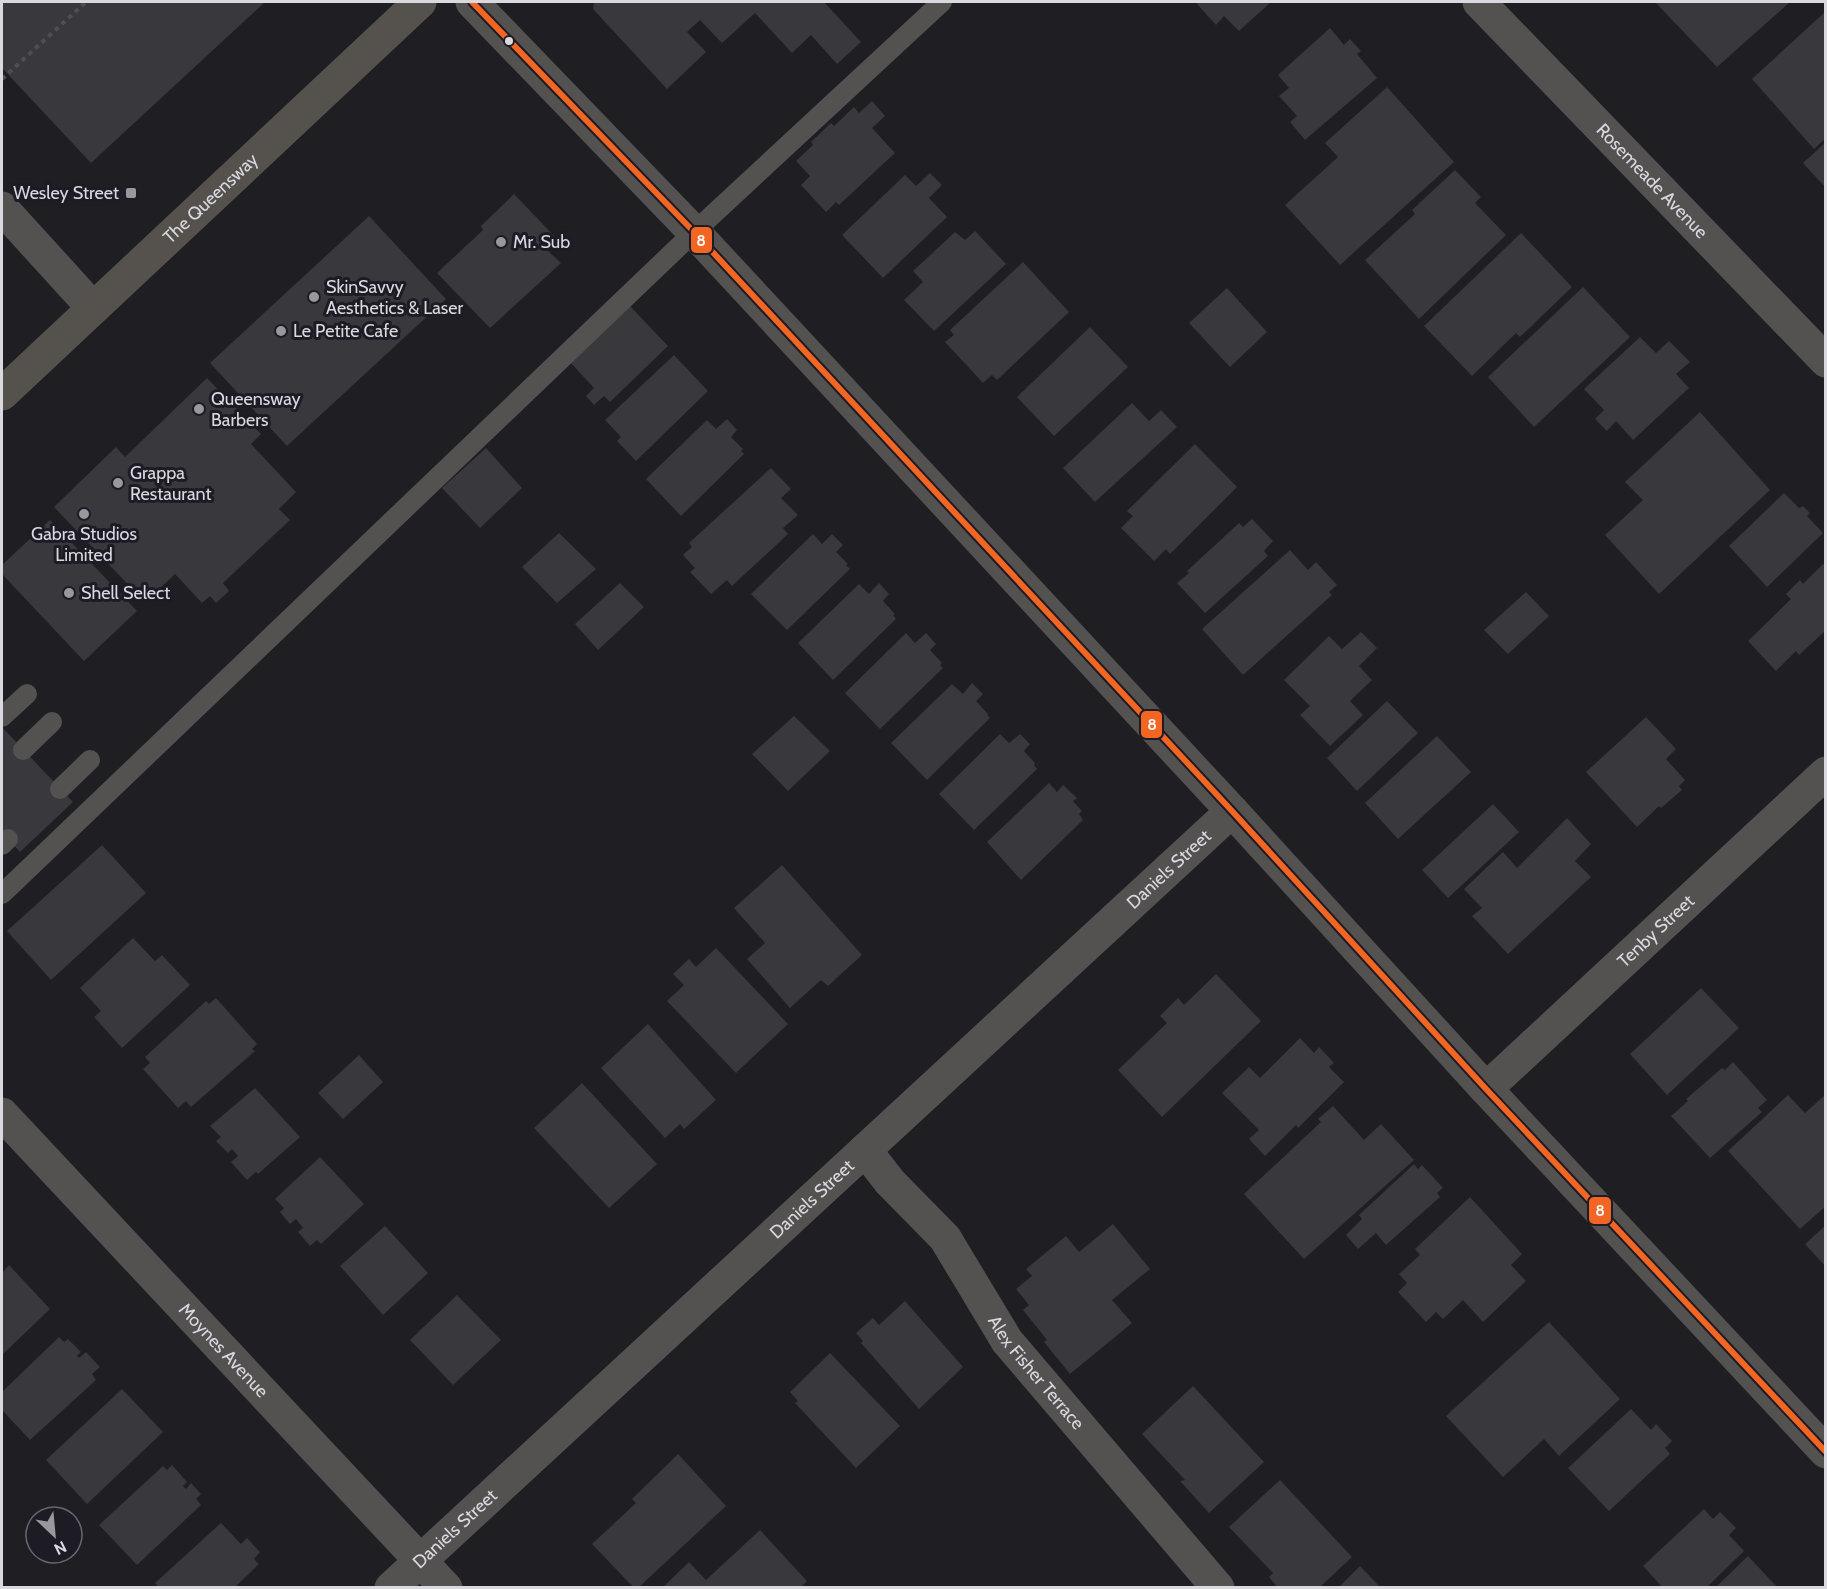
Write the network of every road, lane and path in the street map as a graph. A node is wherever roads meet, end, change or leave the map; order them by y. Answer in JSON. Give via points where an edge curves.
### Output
{"nodes":[{"id":1,"x":86,"y":2,"type":"edge"},
{"id":2,"x":420,"y":2,"type":"edge"},
{"id":3,"x":472,"y":2,"type":"edge"},
{"id":4,"x":942,"y":2,"type":"edge"},
{"id":5,"x":1479,"y":2,"type":"edge"},
{"id":6,"x":2,"y":79,"type":"edge"},
{"id":7,"x":2,"y":208,"type":"edge"},
{"id":8,"x":694,"y":232,"type":"junction"},
{"id":9,"x":93,"y":308,"type":"junction"},
{"id":10,"x":1826,"y":361,"type":"edge"},
{"id":11,"x":2,"y":394,"type":"edge"},
{"id":12,"x":27,"y":694,"type":"dead end"},
{"id":13,"x":2,"y":717,"type":"edge"},
{"id":14,"x":52,"y":722,"type":"dead end"},
{"id":15,"x":23,"y":750,"type":"dead end"},
{"id":16,"x":90,"y":760,"type":"dead end"},
{"id":17,"x":1826,"y":773,"type":"edge"},
{"id":18,"x":60,"y":789,"type":"dead end"},
{"id":19,"x":1232,"y":811,"type":"junction"},
{"id":20,"x":2,"y":894,"type":"edge"},
{"id":21,"x":1486,"y":1089,"type":"junction"},
{"id":22,"x":2,"y":1114,"type":"edge"},
{"id":23,"x":865,"y":1150,"type":"junction"},
{"id":24,"x":1826,"y":1452,"type":"edge"},
{"id":25,"x":420,"y":1561,"type":"junction"},
{"id":26,"x":392,"y":1587,"type":"edge"},
{"id":27,"x":446,"y":1587,"type":"edge"},
{"id":28,"x":1218,"y":1587,"type":"edge"}],
"edges":[{"from":1,"to":6,"type":"path"},
{"from":2,"to":9,"type":"main road","name":"The Queensway"},
{"from":3,"to":8,"type":"street"},
{"from":4,"to":8,"type":"lane"},
{"from":5,"to":10,"type":"street","name":"Rosemeade Avenue"},
{"from":7,"to":9,"type":"street"},
{"from":8,"to":19,"type":"street"},
{"from":8,"to":20,"type":"lane"},
{"from":9,"to":11,"type":"main road","name":"The Queensway"},
{"from":12,"to":13,"type":"lane"},
{"from":14,"to":15,"type":"lane"},
{"from":16,"to":18,"type":"lane"},
{"from":17,"to":21,"type":"street","name":"Tenby Street"},
{"from":19,"to":21,"type":"street"},
{"from":19,"to":23,"type":"street","name":"Daniels Street"},
{"from":21,"to":24,"type":"street"},
{"from":22,"to":25,"type":"street","name":"Moynes Avenue"},
{"from":23,"to":25,"type":"street","name":"Daniels Street"},
{"from":23,"to":28,"type":"street","name":"Alex Fisher Terrace","via":[[890,1182],[945,1238],[1007,1341]]},
{"from":25,"to":26,"type":"street","name":"Daniels Street"},
{"from":25,"to":27,"type":"street","name":"Moynes Avenue"}]}
